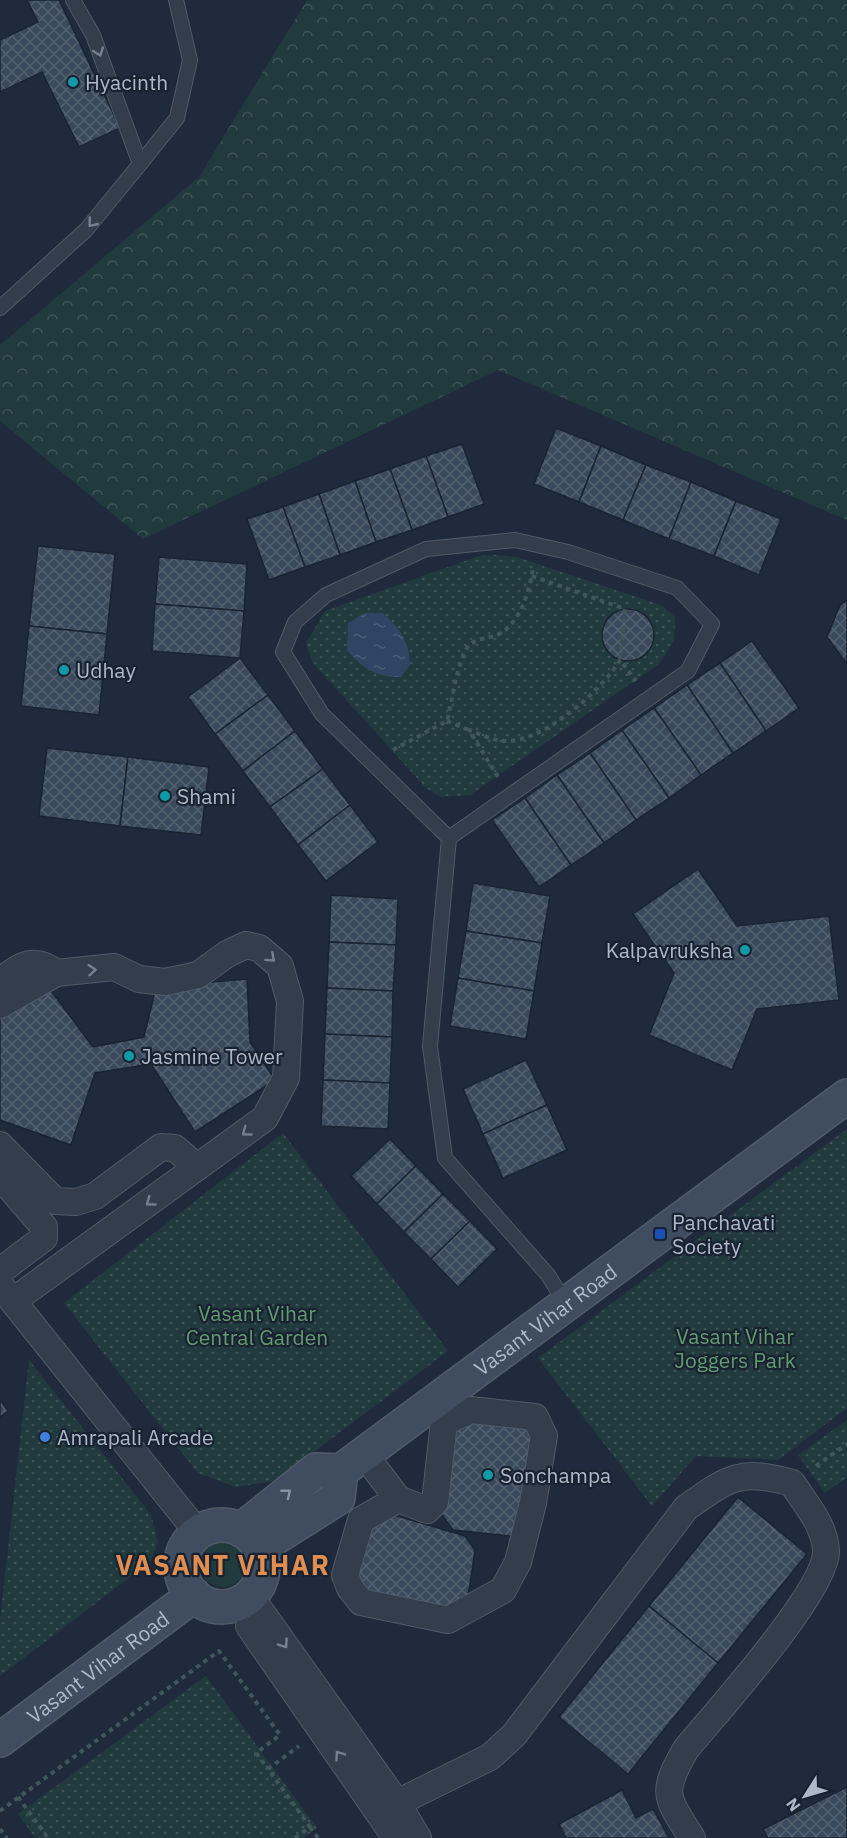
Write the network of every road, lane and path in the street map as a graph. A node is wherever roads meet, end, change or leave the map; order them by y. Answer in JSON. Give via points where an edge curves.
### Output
{"nodes":[{"id":1,"x":73,"y":0,"type":"edge"},
{"id":2,"x":176,"y":0,"type":"edge"},
{"id":3,"x":140,"y":164,"type":"junction"},
{"id":4,"x":0,"y":308,"type":"edge"},
{"id":5,"x":537,"y":545,"type":"junction"},
{"id":6,"x":532,"y":576,"type":"junction"},
{"id":7,"x":620,"y":660,"type":"junction"},
{"id":8,"x":649,"y":698,"type":"junction"},
{"id":9,"x":447,"y":721,"type":"junction"},
{"id":10,"x":469,"y":730,"type":"junction"},
{"id":11,"x":371,"y":762,"type":"junction"},
{"id":12,"x":509,"y":795,"type":"junction"},
{"id":13,"x":449,"y":838,"type":"junction"},
{"id":14,"x":56,"y":973,"type":"junction"},
{"id":15,"x":0,"y":981,"type":"edge"},
{"id":16,"x":0,"y":1005,"type":"edge"},
{"id":17,"x":847,"y":1096,"type":"edge"},
{"id":18,"x":0,"y":1145,"type":"edge"},
{"id":19,"x":197,"y":1167,"type":"junction"},
{"id":20,"x":0,"y":1176,"type":"edge"},
{"id":21,"x":0,"y":1271,"type":"edge"},
{"id":22,"x":6,"y":1293,"type":"edge"},
{"id":23,"x":566,"y":1304,"type":"junction"},
{"id":24,"x":847,"y":1444,"type":"edge"},
{"id":25,"x":353,"y":1463,"type":"junction"},
{"id":26,"x":792,"y":1483,"type":"junction"},
{"id":27,"x":398,"y":1499,"type":"junction"},
{"id":28,"x":198,"y":1533,"type":"junction"},
{"id":29,"x":250,"y":1539,"type":"junction"},
{"id":30,"x":194,"y":1595,"type":"junction"},
{"id":31,"x":242,"y":1600,"type":"junction"},
{"id":32,"x":321,"y":1729,"type":"junction"},
{"id":33,"x":0,"y":1740,"type":"edge"},
{"id":34,"x":267,"y":1769,"type":"junction"},
{"id":35,"x":372,"y":1784,"type":"junction"},
{"id":36,"x":18,"y":1797,"type":"junction"},
{"id":37,"x":397,"y":1803,"type":"junction"},
{"id":38,"x":0,"y":1811,"type":"edge"},
{"id":39,"x":310,"y":1827,"type":"junction"},
{"id":40,"x":0,"y":1829,"type":"edge"},
{"id":41,"x":7,"y":1838,"type":"edge"},
{"id":42,"x":48,"y":1838,"type":"edge"},
{"id":43,"x":295,"y":1838,"type":"edge"},
{"id":44,"x":318,"y":1838,"type":"edge"},
{"id":45,"x":396,"y":1838,"type":"edge"},
{"id":46,"x":418,"y":1838,"type":"edge"},
{"id":47,"x":692,"y":1838,"type":"edge"}],
"edges":[{"from":1,"to":3,"type":"lane","one_way":true,"via":[[93,35]]},
{"from":2,"to":3,"type":"lane","via":[[190,60],[177,118]]},
{"from":3,"to":4,"type":"lane","one_way":true,"via":[[86,230]]},
{"from":5,"to":6,"type":"path"},
{"from":5,"to":8,"type":"lane","via":[[677,588],[712,624],[688,671]]},
{"from":5,"to":11,"type":"lane","via":[[515,540],[426,549],[326,595],[295,622],[283,651],[322,714]]},
{"from":6,"to":7,"type":"path","via":[[625,609]]},
{"from":6,"to":9,"type":"path","via":[[513,622],[468,648]]},
{"from":7,"to":8,"type":"path"},
{"from":7,"to":10,"type":"path","via":[[588,696],[538,733],[506,741]]},
{"from":8,"to":12,"type":"lane"},
{"from":9,"to":10,"type":"path"},
{"from":9,"to":11,"type":"path"},
{"from":10,"to":12,"type":"path"},
{"from":11,"to":13,"type":"lane"},
{"from":12,"to":13,"type":"lane"},
{"from":13,"to":23,"type":"lane","via":[[430,1046],[445,1158],[548,1275]]},
{"from":14,"to":15,"type":"street","via":[[43,963],[28,963]]},
{"from":14,"to":16,"type":"street"},
{"from":14,"to":19,"type":"street","one_way":true,"via":[[114,967],[139,979],[165,982],[198,975],[246,945],[259,948],[280,966],[290,1001],[286,1078],[266,1118]]},
{"from":17,"to":23,"type":"street","name":"Vasant Vihar Road"},
{"from":18,"to":19,"type":"street","via":[[55,1201],[76,1202],[95,1196],[161,1147],[176,1148]]},
{"from":19,"to":22,"type":"street","one_way":true},
{"from":20,"to":21,"type":"street","via":[[44,1227],[44,1238]]},
{"from":22,"to":28,"type":"street"},
{"from":23,"to":25,"type":"street","name":"Vasant Vihar Road"},
{"from":24,"to":26,"type":"path"},
{"from":25,"to":27,"type":"street"},
{"from":25,"to":29,"type":"street","via":[[316,1470]]},
{"from":26,"to":37,"type":"street","via":[[770,1476],[744,1476],[723,1482],[687,1509],[514,1735],[490,1757]]},
{"from":26,"to":47,"type":"street","via":[[818,1524],[826,1552],[821,1572],[804,1603],[686,1749],[673,1771],[669,1783],[673,1807]]},
{"from":27,"to":27,"type":"street","via":[[361,1520],[350,1551],[347,1582],[361,1602],[452,1619],[503,1590],[518,1562],[533,1503],[542,1428],[534,1417],[471,1410],[444,1422],[435,1502],[427,1510]]},
{"from":28,"to":29,"type":"street","via":[[219,1525]]},
{"from":28,"to":30,"type":"street","via":[[182,1556],[186,1583]]},
{"from":29,"to":31,"type":"street","via":[[262,1574],[258,1586]]},
{"from":30,"to":31,"type":"street","via":[[213,1605]]},
{"from":30,"to":33,"type":"street","name":"Vasant Vihar Road"},
{"from":31,"to":32,"type":"street"},
{"from":31,"to":35,"type":"street","one_way":true},
{"from":32,"to":34,"type":"path"},
{"from":35,"to":32,"type":"street","one_way":true},
{"from":34,"to":36,"type":"path","via":[[256,1753],[280,1736],[219,1651]]},
{"from":34,"to":39,"type":"path"},
{"from":35,"to":37,"type":"street"},
{"from":35,"to":45,"type":"street"},
{"from":36,"to":38,"type":"path"},
{"from":36,"to":42,"type":"path"},
{"from":37,"to":46,"type":"street"},
{"from":39,"to":43,"type":"path"},
{"from":39,"to":44,"type":"path"},
{"from":40,"to":41,"type":"path"}]}
